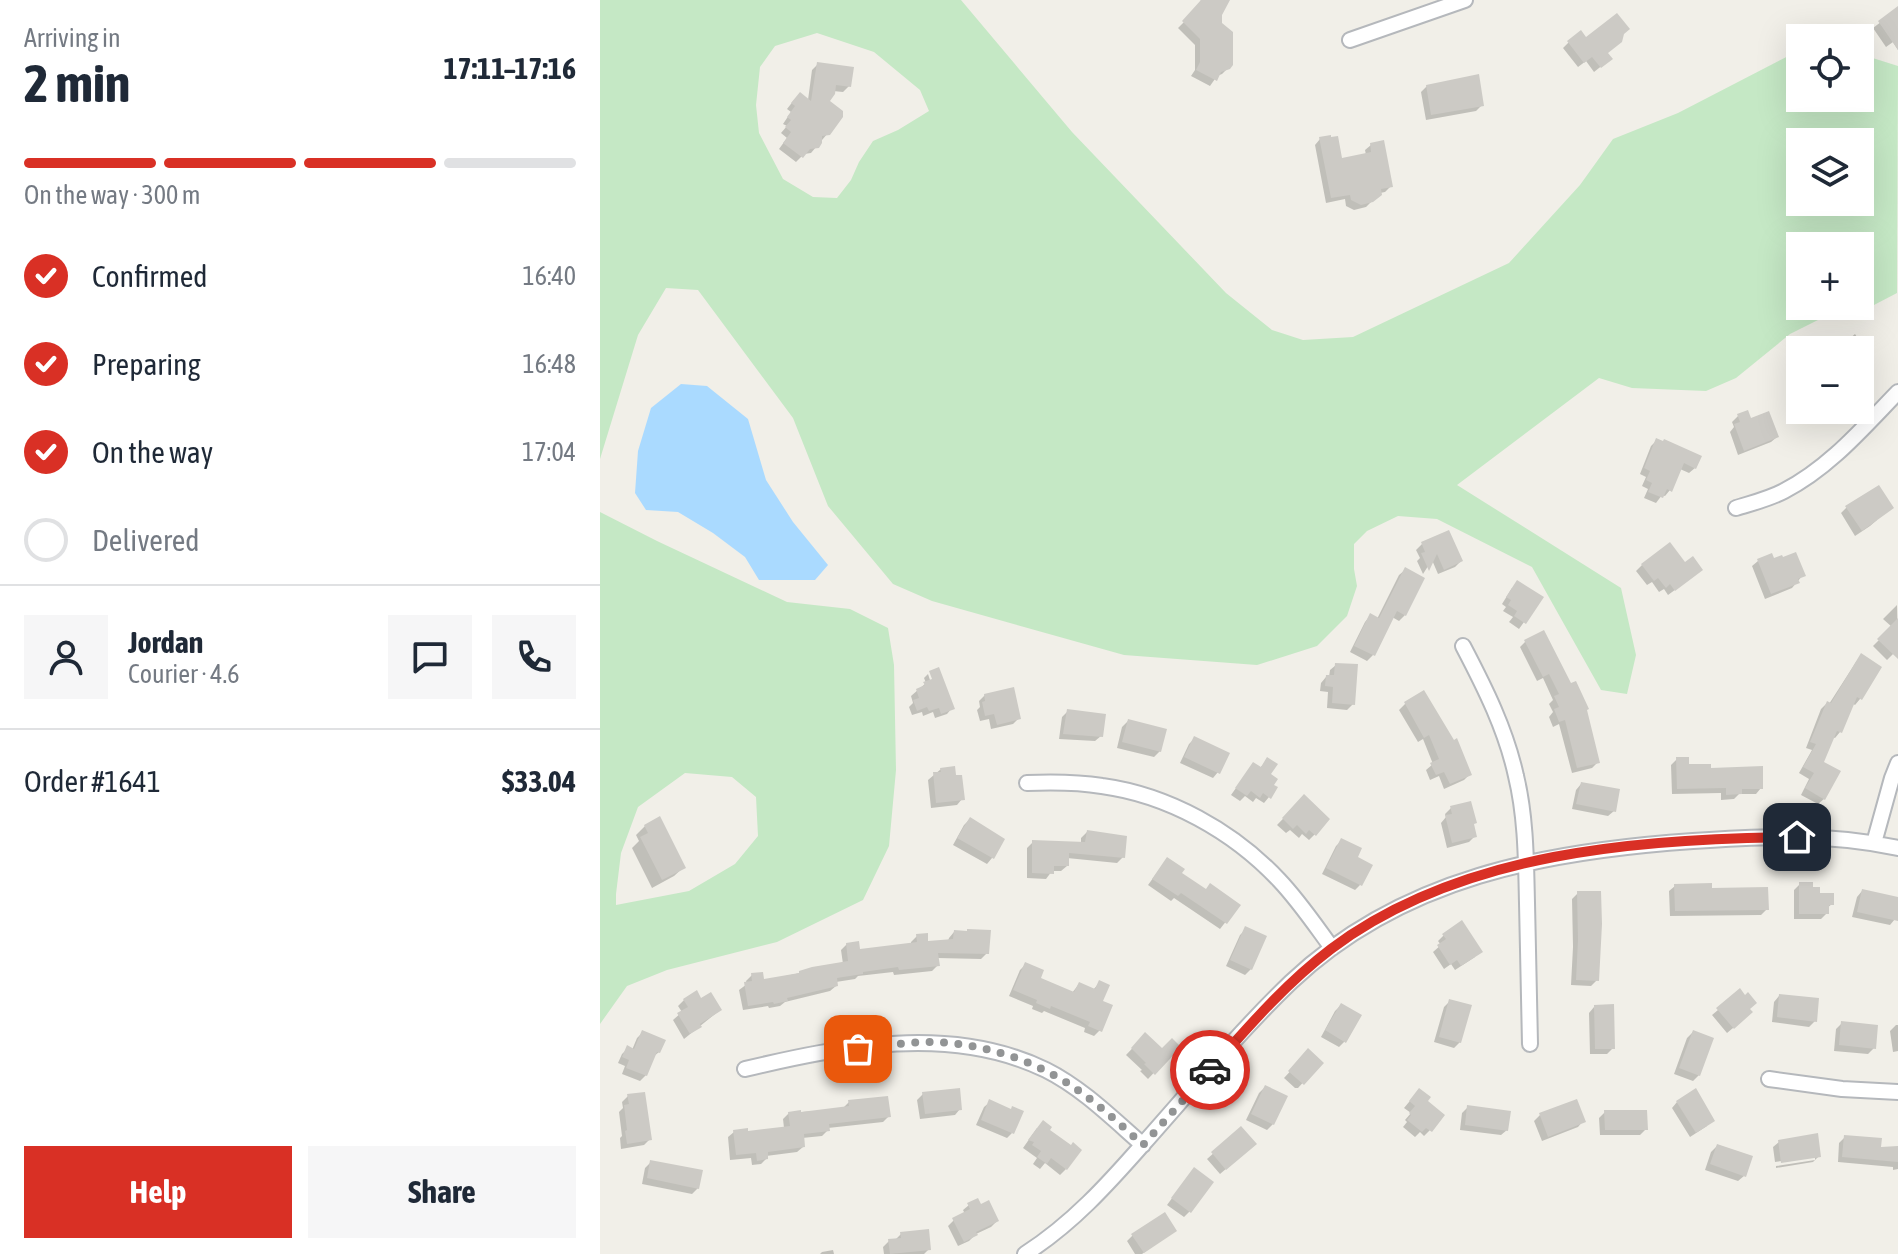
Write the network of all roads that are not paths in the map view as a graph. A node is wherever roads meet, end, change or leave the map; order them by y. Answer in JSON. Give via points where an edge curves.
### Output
{"nodes":[{"id":1,"x":1465,"y":0,"type":"edge"},
{"id":2,"x":1350,"y":40,"type":"dead end"},
{"id":3,"x":1898,"y":392,"type":"edge"},
{"id":4,"x":1736,"y":508,"type":"dead end"},
{"id":5,"x":1463,"y":646,"type":"dead end"},
{"id":6,"x":1898,"y":763,"type":"edge"},
{"id":7,"x":1027,"y":783,"type":"dead end"},
{"id":8,"x":1874,"y":843,"type":"junction"},
{"id":9,"x":1898,"y":848,"type":"edge"},
{"id":10,"x":1526,"y":862,"type":"junction"},
{"id":11,"x":1332,"y":948,"type":"junction"},
{"id":12,"x":1530,"y":1044,"type":"dead end"},
{"id":13,"x":745,"y":1069,"type":"dead end"},
{"id":14,"x":1769,"y":1079,"type":"dead end"},
{"id":15,"x":1898,"y":1092,"type":"edge"},
{"id":16,"x":1143,"y":1145,"type":"junction"},
{"id":17,"x":1025,"y":1254,"type":"edge"}],
"edges":[{"from":1,"to":2,"type":"street"},
{"from":3,"to":4,"type":"street","via":[[1805,479]]},
{"from":5,"to":10,"type":"street","via":[[1487,693],[1517,777]]},
{"from":6,"to":8,"type":"street"},
{"from":7,"to":11,"type":"street","via":[[1103,786],[1198,818],[1252,854],[1279,880]]},
{"from":8,"to":9,"type":"street"},
{"from":8,"to":10,"type":"street","via":[[1747,837],[1594,850]]},
{"from":10,"to":11,"type":"street","via":[[1402,906]]},
{"from":10,"to":12,"type":"street"},
{"from":11,"to":16,"type":"street","via":[[1265,1009]]},
{"from":13,"to":16,"type":"street","via":[[904,1043],[961,1044],[1047,1070]]},
{"from":14,"to":15,"type":"street"},
{"from":16,"to":17,"type":"street","via":[[1080,1212]]}]}
